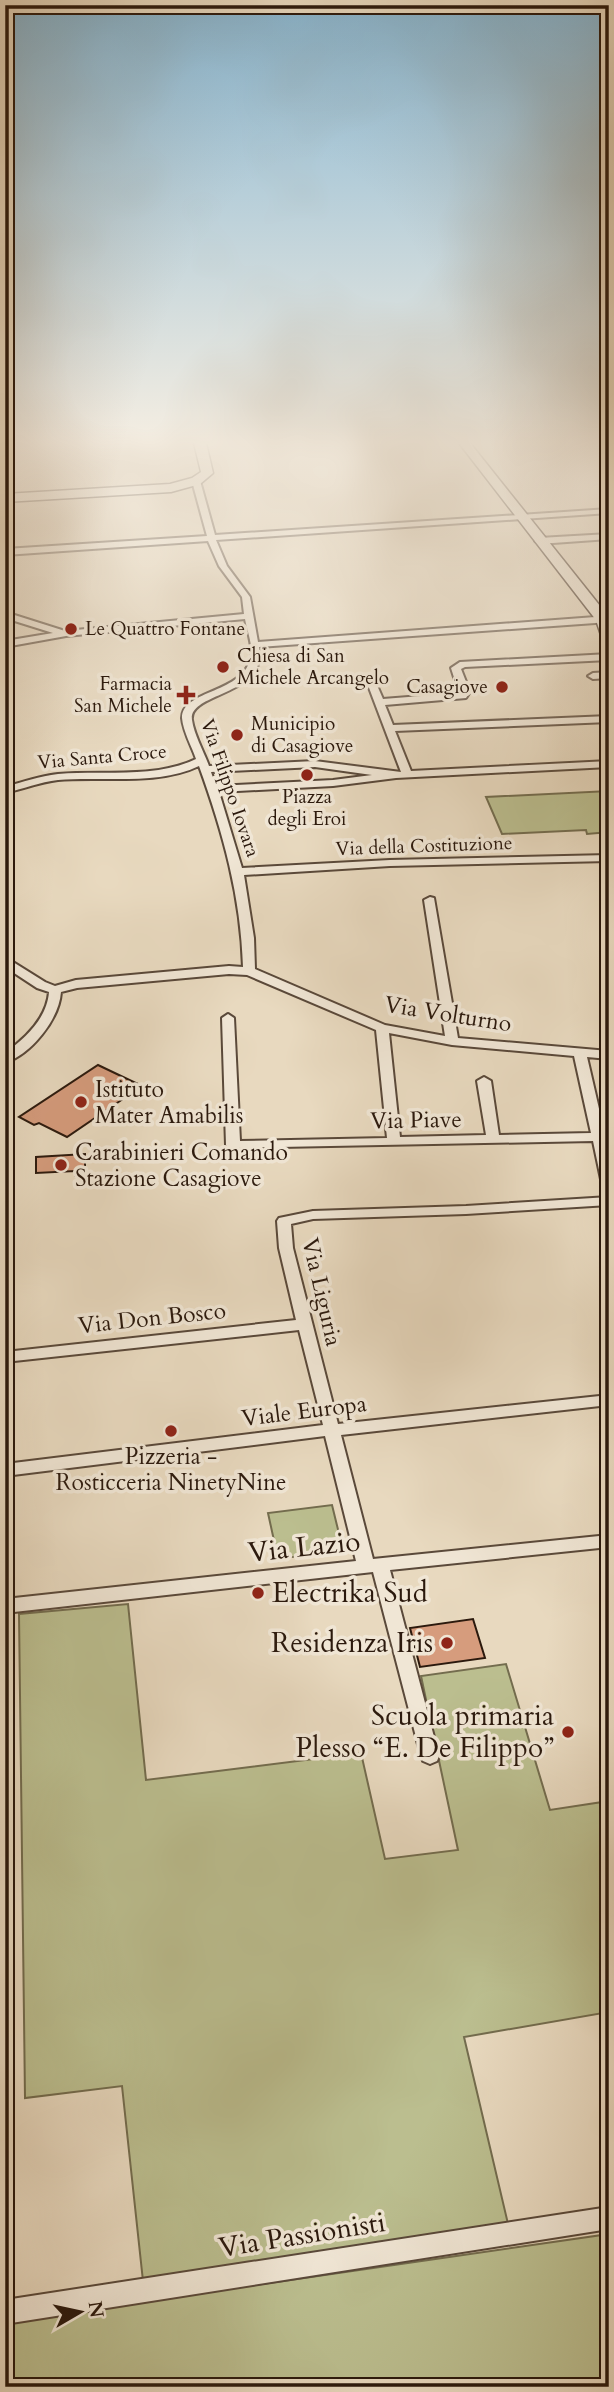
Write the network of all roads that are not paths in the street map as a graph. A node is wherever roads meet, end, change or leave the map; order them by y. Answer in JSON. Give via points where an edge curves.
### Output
{"nodes":[{"id":1,"x":218,"y":555,"type":"edge"},
{"id":2,"x":551,"y":555,"type":"edge"},
{"id":3,"x":5,"y":615,"type":"edge"},
{"id":4,"x":249,"y":616,"type":"junction"},
{"id":5,"x":606,"y":619,"type":"edge"},
{"id":6,"x":66,"y":633,"type":"junction"},
{"id":7,"x":609,"y":639,"type":"edge"},
{"id":8,"x":5,"y":644,"type":"edge"},
{"id":9,"x":254,"y":645,"type":"junction"},
{"id":10,"x":609,"y":657,"type":"edge"},
{"id":11,"x":609,"y":675,"type":"edge"},
{"id":12,"x":593,"y":676,"type":"dead end"},
{"id":13,"x":373,"y":685,"type":"dead end"},
{"id":14,"x":380,"y":702,"type":"junction"},
{"id":15,"x":609,"y":719,"type":"edge"},
{"id":16,"x":390,"y":728,"type":"junction"},
{"id":17,"x":609,"y":764,"type":"edge"},
{"id":18,"x":204,"y":765,"type":"junction"},
{"id":19,"x":401,"y":774,"type":"junction"},
{"id":20,"x":213,"y":789,"type":"junction"},
{"id":21,"x":5,"y":790,"type":"edge"},
{"id":22,"x":609,"y":858,"type":"edge"},
{"id":23,"x":240,"y":872,"type":"junction"},
{"id":24,"x":430,"y":900,"type":"dead end"},
{"id":25,"x":5,"y":961,"type":"edge"},
{"id":26,"x":249,"y":971,"type":"junction"},
{"id":27,"x":55,"y":990,"type":"junction"},
{"id":28,"x":228,"y":1018,"type":"dead end"},
{"id":29,"x":382,"y":1028,"type":"junction"},
{"id":30,"x":452,"y":1041,"type":"junction"},
{"id":31,"x":580,"y":1052,"type":"junction"},
{"id":32,"x":609,"y":1055,"type":"edge"},
{"id":33,"x":5,"y":1059,"type":"edge"},
{"id":34,"x":484,"y":1081,"type":"dead end"},
{"id":35,"x":599,"y":1137,"type":"junction"},
{"id":36,"x":493,"y":1139,"type":"junction"},
{"id":37,"x":394,"y":1142,"type":"junction"},
{"id":38,"x":609,"y":1184,"type":"edge"},
{"id":39,"x":609,"y":1201,"type":"edge"},
{"id":40,"x":304,"y":1324,"type":"junction"},
{"id":41,"x":5,"y":1357,"type":"edge"},
{"id":42,"x":609,"y":1400,"type":"edge"},
{"id":43,"x":331,"y":1430,"type":"junction"},
{"id":44,"x":5,"y":1470,"type":"edge"},
{"id":45,"x":609,"y":1541,"type":"edge"},
{"id":46,"x":373,"y":1566,"type":"junction"},
{"id":47,"x":5,"y":1606,"type":"edge"},
{"id":48,"x":430,"y":1756,"type":"dead end"},
{"id":49,"x":609,"y":2218,"type":"edge"},
{"id":50,"x":5,"y":2312,"type":"edge"}],
"edges":[{"from":1,"to":4,"type":"street","name":"Via Filippo Iovara","via":[[246,597]]},
{"from":2,"to":5,"type":"street"},
{"from":3,"to":6,"type":"street"},
{"from":4,"to":6,"type":"street"},
{"from":4,"to":9,"type":"street","name":"Via Filippo Iovara"},
{"from":5,"to":7,"type":"street"},
{"from":5,"to":9,"type":"street"},
{"from":6,"to":8,"type":"street"},
{"from":9,"to":18,"type":"street","name":"Via Filippo Iovara","via":[[256,656],[248,673],[233,687],[197,701],[188,711],[187,720]]},
{"from":10,"to":14,"type":"street","via":[[468,663],[456,668],[465,678],[463,696]]},
{"from":11,"to":12,"type":"street"},
{"from":13,"to":14,"type":"street"},
{"from":14,"to":16,"type":"street"},
{"from":15,"to":16,"type":"street"},
{"from":16,"to":19,"type":"street"},
{"from":17,"to":19,"type":"street"},
{"from":18,"to":19,"type":"street","via":[[315,764]]},
{"from":18,"to":20,"type":"street","name":"Via Filippo Iovara"},
{"from":18,"to":21,"type":"street","name":"Via Santa Croce","via":[[143,774],[56,778]]},
{"from":19,"to":20,"type":"street"},
{"from":20,"to":23,"type":"street","name":"Via Filippo Iovara"},
{"from":22,"to":23,"type":"street","name":"Via della Costituzione"},
{"from":23,"to":26,"type":"street","name":"Via Filippo Iovara"},
{"from":24,"to":30,"type":"street"},
{"from":25,"to":27,"type":"street"},
{"from":26,"to":27,"type":"street","via":[[76,984]]},
{"from":26,"to":29,"type":"street","name":"Via Volturno"},
{"from":27,"to":33,"type":"street","via":[[56,999],[44,1022]]},
{"from":28,"to":37,"type":"street","name":"Via Piave","via":[[233,1145]]},
{"from":29,"to":30,"type":"street","name":"Via Volturno"},
{"from":29,"to":37,"type":"street"},
{"from":30,"to":31,"type":"street","name":"Via Volturno"},
{"from":31,"to":32,"type":"street","name":"Via Volturno"},
{"from":31,"to":35,"type":"street"},
{"from":34,"to":36,"type":"street"},
{"from":35,"to":36,"type":"street","name":"Via Piave"},
{"from":35,"to":38,"type":"street"},
{"from":36,"to":37,"type":"street","name":"Via Piave"},
{"from":39,"to":40,"type":"street","name":"Via Liguria","via":[[284,1221]]},
{"from":40,"to":41,"type":"street","name":"Via Don Bosco"},
{"from":40,"to":43,"type":"street","name":"Via Liguria"},
{"from":42,"to":43,"type":"street","name":"Viale Europa"},
{"from":43,"to":44,"type":"street","name":"Viale Europa"},
{"from":43,"to":46,"type":"street","name":"Via Liguria","via":[[348,1497]]},
{"from":45,"to":46,"type":"street","name":"Via Lazio"},
{"from":46,"to":47,"type":"street","name":"Via Lazio"},
{"from":46,"to":48,"type":"street","name":"Via Liguria"},
{"from":49,"to":50,"type":"street","name":"Via Passionisti"}]}
